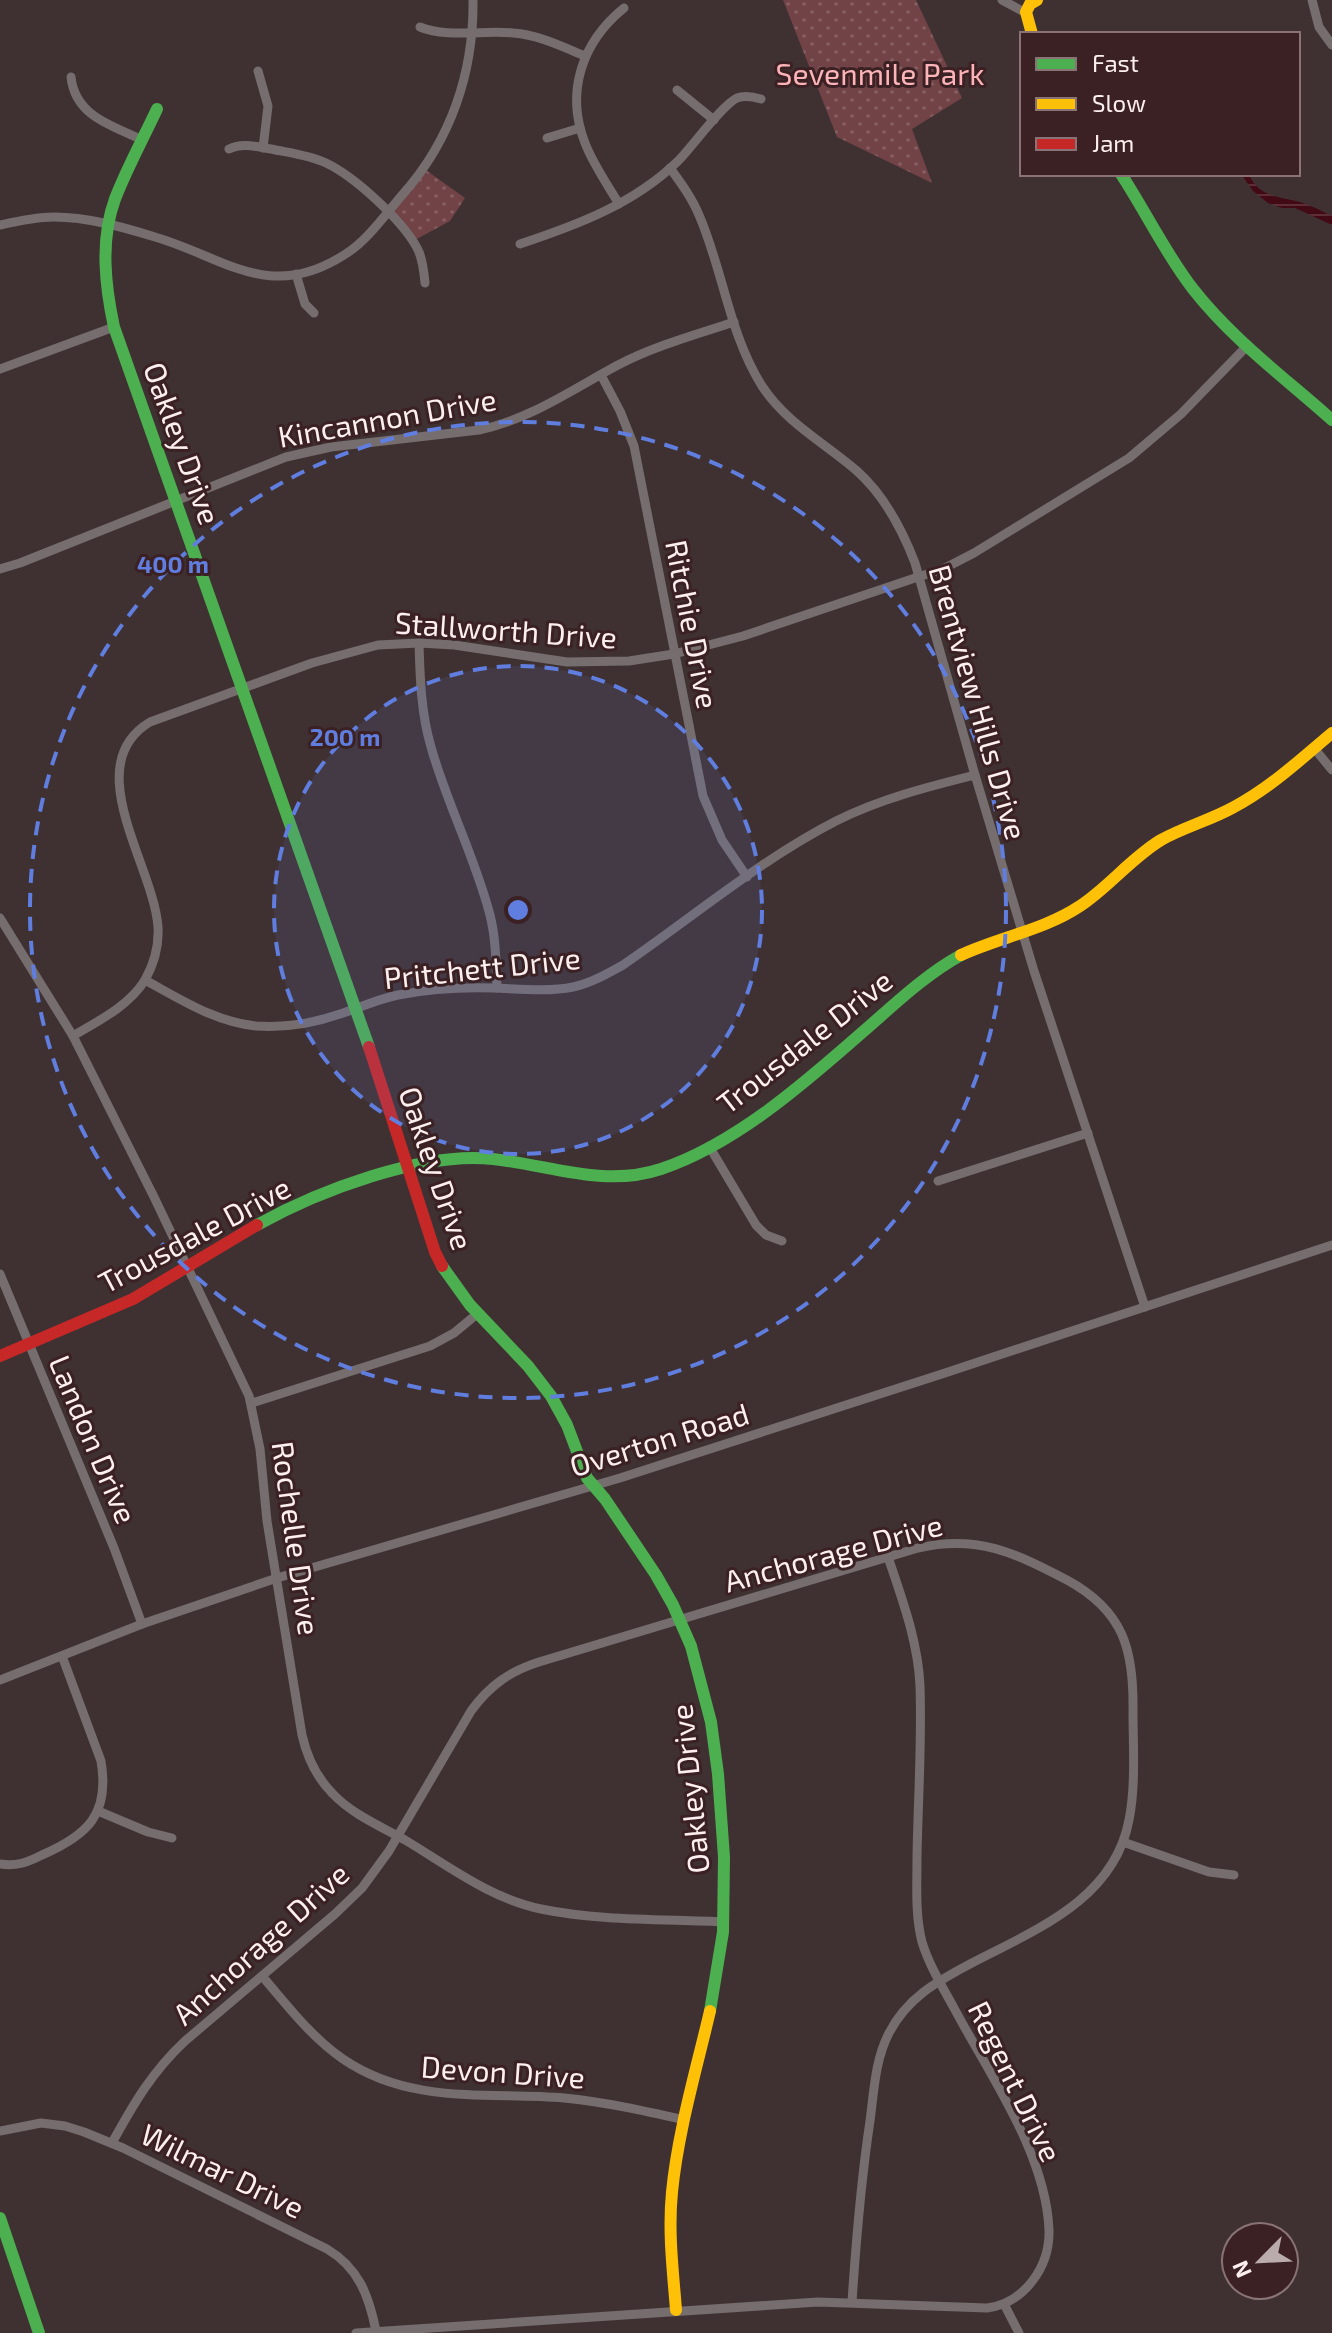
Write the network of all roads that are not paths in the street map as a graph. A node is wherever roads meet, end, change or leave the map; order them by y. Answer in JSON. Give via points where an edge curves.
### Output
{"nodes":[{"id":1,"x":473,"y":0,"type":"edge"},
{"id":2,"x":1002,"y":0,"type":"edge"},
{"id":3,"x":1037,"y":0,"type":"edge"},
{"id":4,"x":1312,"y":0,"type":"edge"},
{"id":5,"x":624,"y":8,"type":"dead end"},
{"id":6,"x":1026,"y":12,"type":"junction"},
{"id":7,"x":420,"y":27,"type":"dead end"},
{"id":8,"x":473,"y":31,"type":"junction"},
{"id":9,"x":1031,"y":32,"type":"edge"},
{"id":10,"x":1332,"y":45,"type":"edge"},
{"id":11,"x":585,"y":56,"type":"junction"},
{"id":12,"x":258,"y":71,"type":"dead end"},
{"id":13,"x":71,"y":77,"type":"dead end"},
{"id":14,"x":677,"y":90,"type":"dead end"},
{"id":15,"x":761,"y":99,"type":"dead end"},
{"id":16,"x":157,"y":109,"type":"dead end"},
{"id":17,"x":714,"y":120,"type":"junction"},
{"id":18,"x":580,"y":128,"type":"junction"},
{"id":19,"x":547,"y":138,"type":"dead end"},
{"id":20,"x":143,"y":140,"type":"junction"},
{"id":21,"x":263,"y":148,"type":"junction"},
{"id":22,"x":229,"y":149,"type":"dead end"},
{"id":23,"x":670,"y":168,"type":"junction"},
{"id":24,"x":1122,"y":176,"type":"edge"},
{"id":25,"x":619,"y":204,"type":"junction"},
{"id":26,"x":387,"y":212,"type":"junction"},
{"id":27,"x":0,"y":225,"type":"edge"},
{"id":28,"x":109,"y":225,"type":"junction"},
{"id":29,"x":520,"y":244,"type":"dead end"},
{"id":30,"x":296,"y":274,"type":"junction"},
{"id":31,"x":425,"y":283,"type":"dead end"},
{"id":32,"x":314,"y":313,"type":"dead end"},
{"id":33,"x":734,"y":322,"type":"junction"},
{"id":34,"x":114,"y":327,"type":"junction"},
{"id":35,"x":1248,"y":345,"type":"junction"},
{"id":36,"x":0,"y":369,"type":"edge"},
{"id":37,"x":601,"y":375,"type":"junction"},
{"id":38,"x":1332,"y":420,"type":"edge"},
{"id":39,"x":176,"y":500,"type":"junction"},
{"id":40,"x":0,"y":569,"type":"edge"},
{"id":41,"x":918,"y":577,"type":"junction"},
{"id":42,"x":419,"y":643,"type":"junction"},
{"id":43,"x":674,"y":654,"type":"junction"},
{"id":44,"x":243,"y":688,"type":"junction"},
{"id":45,"x":1332,"y":733,"type":"edge"},
{"id":46,"x":1314,"y":748,"type":"junction"},
{"id":47,"x":1332,"y":770,"type":"edge"},
{"id":48,"x":975,"y":775,"type":"junction"},
{"id":49,"x":747,"y":877,"type":"junction"},
{"id":50,"x":0,"y":918,"type":"edge"},
{"id":51,"x":1022,"y":932,"type":"junction"},
{"id":52,"x":145,"y":980,"type":"junction"},
{"id":53,"x":497,"y":988,"type":"junction"},
{"id":54,"x":357,"y":1008,"type":"junction"},
{"id":55,"x":73,"y":1036,"type":"junction"},
{"id":56,"x":1088,"y":1133,"type":"junction"},
{"id":57,"x":709,"y":1146,"type":"junction"},
{"id":58,"x":408,"y":1169,"type":"junction"},
{"id":59,"x":938,"y":1181,"type":"dead end"},
{"id":60,"x":782,"y":1241,"type":"dead end"},
{"id":61,"x":1332,"y":1245,"type":"edge"},
{"id":62,"x":188,"y":1267,"type":"junction"},
{"id":63,"x":0,"y":1274,"type":"edge"},
{"id":64,"x":1145,"y":1307,"type":"junction"},
{"id":65,"x":477,"y":1314,"type":"junction"},
{"id":66,"x":28,"y":1344,"type":"junction"},
{"id":67,"x":0,"y":1356,"type":"edge"},
{"id":68,"x":252,"y":1403,"type":"junction"},
{"id":69,"x":593,"y":1485,"type":"junction"},
{"id":70,"x":888,"y":1557,"type":"junction"},
{"id":71,"x":277,"y":1578,"type":"junction"},
{"id":72,"x":680,"y":1620,"type":"junction"},
{"id":73,"x":142,"y":1624,"type":"junction"},
{"id":74,"x":62,"y":1656,"type":"junction"},
{"id":75,"x":0,"y":1680,"type":"edge"},
{"id":76,"x":98,"y":1811,"type":"junction"},
{"id":77,"x":397,"y":1836,"type":"junction"},
{"id":78,"x":172,"y":1838,"type":"dead end"},
{"id":79,"x":1123,"y":1842,"type":"junction"},
{"id":80,"x":0,"y":1864,"type":"edge"},
{"id":81,"x":1234,"y":1875,"type":"dead end"},
{"id":82,"x":724,"y":1922,"type":"junction"},
{"id":83,"x":262,"y":1976,"type":"junction"},
{"id":84,"x":939,"y":1980,"type":"junction"},
{"id":85,"x":685,"y":2120,"type":"junction"},
{"id":86,"x":0,"y":2131,"type":"edge"},
{"id":87,"x":112,"y":2143,"type":"junction"},
{"id":88,"x":0,"y":2218,"type":"edge"},
{"id":89,"x":852,"y":2302,"type":"junction"},
{"id":90,"x":1004,"y":2304,"type":"junction"},
{"id":91,"x":676,"y":2310,"type":"junction"},
{"id":92,"x":376,"y":2331,"type":"edge"},
{"id":93,"x":39,"y":2333,"type":"edge"},
{"id":94,"x":356,"y":2333,"type":"edge"},
{"id":95,"x":1019,"y":2333,"type":"edge"}],
"edges":[{"from":1,"to":8,"type":"street"},
{"from":2,"to":6,"type":"street"},
{"from":3,"to":6,"type":"street"},
{"from":4,"to":10,"type":"street","via":[[1319,27]]},
{"from":5,"to":11,"type":"street"},
{"from":6,"to":9,"type":"street"},
{"from":7,"to":8,"type":"street"},
{"from":8,"to":11,"type":"street","via":[[534,36]]},
{"from":8,"to":26,"type":"street","via":[[449,124],[422,170]]},
{"from":11,"to":18,"type":"street","via":[[576,93]]},
{"from":12,"to":21,"type":"street","via":[[268,106]]},
{"from":13,"to":20,"type":"street","via":[[74,94],[86,111]]},
{"from":14,"to":17,"type":"street"},
{"from":15,"to":17,"type":"street","via":[[738,98]]},
{"from":16,"to":20,"type":"street","name":"Oakley Drive"},
{"from":17,"to":23,"type":"street"},
{"from":18,"to":19,"type":"street"},
{"from":18,"to":25,"type":"street"},
{"from":20,"to":28,"type":"street","name":"Oakley Drive","via":[[115,199]]},
{"from":21,"to":22,"type":"street"},
{"from":21,"to":26,"type":"street","via":[[329,165]]},
{"from":23,"to":25,"type":"street"},
{"from":23,"to":33,"type":"street","name":"Brentview Hills Drive","via":[[700,218]]},
{"from":24,"to":35,"type":"street","via":[[1198,294]]},
{"from":25,"to":29,"type":"street"},
{"from":26,"to":30,"type":"street","via":[[346,254]]},
{"from":26,"to":31,"type":"street","via":[[416,247]]},
{"from":27,"to":28,"type":"street","via":[[55,217]]},
{"from":28,"to":30,"type":"street","via":[[247,272]]},
{"from":28,"to":34,"type":"street","name":"Oakley Drive","via":[[105,282]]},
{"from":30,"to":32,"type":"street","via":[[305,304]]},
{"from":33,"to":37,"type":"street","name":"Kincannon Drive"},
{"from":33,"to":41,"type":"street","name":"Brentview Hills Drive","via":[[750,365],[774,401],[858,472],[885,503]]},
{"from":34,"to":36,"type":"street"},
{"from":34,"to":39,"type":"street","name":"Oakley Drive"},
{"from":35,"to":38,"type":"street"},
{"from":35,"to":41,"type":"street","name":"Stallworth Drive","via":[[1129,458],[974,553]]},
{"from":37,"to":39,"type":"street","name":"Kincannon Drive","via":[[497,426],[297,453]]},
{"from":37,"to":43,"type":"street","name":"Ritchie Drive","via":[[634,446]]},
{"from":39,"to":40,"type":"street","name":"Kincannon Drive"},
{"from":39,"to":44,"type":"street","name":"Oakley Drive"},
{"from":41,"to":43,"type":"street","name":"Stallworth Drive"},
{"from":41,"to":48,"type":"street","name":"Brentview Hills Drive"},
{"from":42,"to":43,"type":"street","name":"Stallworth Drive","via":[[567,662]]},
{"from":42,"to":44,"type":"street","name":"Stallworth Drive","via":[[354,650]]},
{"from":42,"to":53,"type":"street","via":[[427,731],[490,914]]},
{"from":43,"to":49,"type":"street","name":"Ritchie Drive","via":[[707,810]]},
{"from":44,"to":52,"type":"street","name":"Stallworth Drive","via":[[150,722],[134,735],[121,758],[120,794],[157,921],[157,945]]},
{"from":44,"to":54,"type":"street","name":"Oakley Drive"},
{"from":45,"to":46,"type":"street","name":"Trousdale Drive"},
{"from":46,"to":47,"type":"street"},
{"from":46,"to":51,"type":"street","name":"Trousdale Drive","via":[[1247,800],[1151,846],[1074,910]]},
{"from":48,"to":49,"type":"street","name":"Pritchett Drive","via":[[860,810]]},
{"from":48,"to":51,"type":"street","name":"Brentview Hills Drive"},
{"from":49,"to":53,"type":"street","name":"Pritchett Drive","via":[[596,979],[561,988]]},
{"from":50,"to":55,"type":"street","name":"Rochelle Drive"},
{"from":51,"to":56,"type":"street","name":"Brentview Hills Drive"},
{"from":51,"to":57,"type":"street","name":"Trousdale Drive","via":[[942,966],[801,1084]]},
{"from":52,"to":54,"type":"street","name":"Pritchett Drive","via":[[201,1010],[252,1025],[295,1024]]},
{"from":52,"to":55,"type":"street","name":"Stallworth Drive","via":[[115,1010]]},
{"from":53,"to":54,"type":"street","name":"Pritchett Drive","via":[[417,992]]},
{"from":54,"to":58,"type":"street","name":"Oakley Drive"},
{"from":55,"to":62,"type":"street","name":"Rochelle Drive"},
{"from":56,"to":59,"type":"street"},
{"from":56,"to":64,"type":"street","name":"Brentview Hills Drive"},
{"from":57,"to":58,"type":"street","name":"Trousdale Drive","via":[[660,1169],[622,1178],[476,1157]]},
{"from":57,"to":60,"type":"street","via":[[756,1225]]},
{"from":58,"to":62,"type":"street","name":"Trousdale Drive","via":[[286,1210]]},
{"from":58,"to":65,"type":"street","name":"Oakley Drive","via":[[442,1266]]},
{"from":61,"to":64,"type":"street","name":"Overton Road"},
{"from":62,"to":66,"type":"street","name":"Trousdale Drive","via":[[126,1303]]},
{"from":62,"to":68,"type":"street","name":"Rochelle Drive"},
{"from":63,"to":66,"type":"street","name":"Landon Drive"},
{"from":64,"to":69,"type":"street","name":"Overton Road"},
{"from":65,"to":68,"type":"street","via":[[430,1346]]},
{"from":65,"to":69,"type":"street","name":"Oakley Drive","via":[[554,1401]]},
{"from":66,"to":67,"type":"street","name":"Trousdale Drive"},
{"from":66,"to":73,"type":"street","name":"Landon Drive"},
{"from":68,"to":71,"type":"street","name":"Rochelle Drive"},
{"from":69,"to":71,"type":"street","name":"Overton Road"},
{"from":69,"to":72,"type":"street","name":"Oakley Drive"},
{"from":70,"to":72,"type":"street","name":"Anchorage Drive"},
{"from":70,"to":79,"type":"street","name":"Anchorage Drive","via":[[944,1543],[983,1545],[1072,1583],[1106,1611],[1126,1641],[1133,1674],[1131,1802]]},
{"from":70,"to":84,"type":"street","name":"Regent Drive","via":[[918,1665],[918,1914],[923,1946]]},
{"from":71,"to":73,"type":"street","name":"Overton Road"},
{"from":71,"to":77,"type":"street","name":"Rochelle Drive","via":[[311,1763],[341,1802]]},
{"from":72,"to":77,"type":"street","name":"Anchorage Drive","via":[[528,1665],[497,1682],[466,1718]]},
{"from":72,"to":82,"type":"street","name":"Oakley Drive","via":[[713,1729]]},
{"from":73,"to":74,"type":"street","name":"Overton Road"},
{"from":74,"to":75,"type":"street","name":"Overton Road"},
{"from":74,"to":76,"type":"street","via":[[101,1761]]},
{"from":76,"to":78,"type":"street"},
{"from":76,"to":80,"type":"street","via":[[84,1832],[66,1845],[21,1864]]},
{"from":77,"to":82,"type":"street","name":"Rochelle Drive","via":[[524,1905],[567,1913]]},
{"from":77,"to":83,"type":"street","name":"Anchorage Drive","via":[[352,1898]]},
{"from":79,"to":81,"type":"street","via":[[1209,1872]]},
{"from":79,"to":84,"type":"street","name":"Anchorage Drive","via":[[1106,1875],[1080,1902]]},
{"from":82,"to":85,"type":"street","name":"Oakley Drive"},
{"from":83,"to":85,"type":"street","name":"Devon Drive","via":[[336,2054],[401,2087],[589,2101]]},
{"from":83,"to":87,"type":"street","name":"Anchorage Drive","via":[[160,2066]]},
{"from":84,"to":89,"type":"street","name":"Anchorage Drive","via":[[904,2010],[880,2056],[861,2185]]},
{"from":84,"to":90,"type":"street","name":"Regent Drive","via":[[1021,2133],[1046,2207],[1049,2239],[1043,2264],[1027,2287]]},
{"from":85,"to":91,"type":"street","name":"Oakley Drive","via":[[670,2219]]},
{"from":86,"to":87,"type":"street","name":"Wilmar Drive","via":[[47,2123]]},
{"from":87,"to":92,"type":"street","name":"Wilmar Drive","via":[[332,2252],[363,2285]]},
{"from":88,"to":93,"type":"street"},
{"from":89,"to":90,"type":"street","via":[[965,2309]]},
{"from":89,"to":91,"type":"street"},
{"from":90,"to":95,"type":"street"},
{"from":91,"to":92,"type":"street"},
{"from":92,"to":94,"type":"street"}]}
